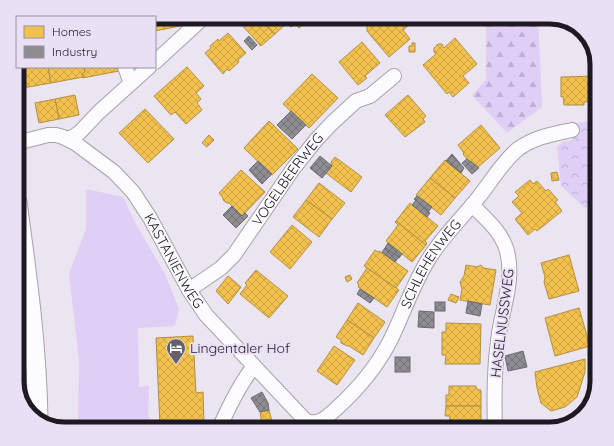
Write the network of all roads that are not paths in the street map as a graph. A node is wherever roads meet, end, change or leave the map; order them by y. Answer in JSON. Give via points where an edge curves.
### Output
{"nodes":[{"id":1,"x":196,"y":24,"type":"edge"},
{"id":2,"x":156,"y":61,"type":"edge"},
{"id":3,"x":126,"y":68,"type":"edge"},
{"id":4,"x":148,"y":68,"type":"edge"},
{"id":5,"x":394,"y":76,"type":"dead end"},
{"id":6,"x":131,"y":83,"type":"junction"},
{"id":7,"x":572,"y":130,"type":"dead end"},
{"id":8,"x":69,"y":139,"type":"junction"},
{"id":9,"x":24,"y":141,"type":"edge"},
{"id":10,"x":472,"y":205,"type":"junction"},
{"id":11,"x":24,"y":258,"type":"edge"},
{"id":12,"x":189,"y":290,"type":"junction"},
{"id":13,"x":254,"y":366,"type":"junction"},
{"id":14,"x":38,"y":412,"type":"edge"},
{"id":15,"x":222,"y":422,"type":"edge"},
{"id":16,"x":307,"y":422,"type":"edge"},
{"id":17,"x":319,"y":422,"type":"edge"},
{"id":18,"x":495,"y":422,"type":"edge"}],
"edges":[{"from":1,"to":2,"type":"street"},
{"from":3,"to":6,"type":"street"},
{"from":4,"to":6,"type":"street"},
{"from":5,"to":12,"type":"street","name":"VOGELBEERWEG","via":[[370,96],[356,101],[332,123],[293,169],[234,256]]},
{"from":6,"to":8,"type":"street","via":[[79,133]]},
{"from":7,"to":10,"type":"street","name":"SCHLEHENWEG","via":[[540,137],[520,148]]},
{"from":8,"to":9,"type":"street","name":"KASTANIENWEG","via":[[48,135]]},
{"from":8,"to":12,"type":"street","name":"KASTANIENWEG","via":[[114,172],[132,192],[150,218]]},
{"from":10,"to":17,"type":"street","name":"SCHLEHENWEG","via":[[427,261],[389,342],[374,367],[343,403]]},
{"from":10,"to":18,"type":"street","name":"HASELNUSSWEG","via":[[501,238],[509,263],[498,341]]},
{"from":11,"to":14,"type":"main road","via":[[34,338]]},
{"from":12,"to":13,"type":"street","name":"KASTANIENWEG","via":[[206,315]]},
{"from":13,"to":15,"type":"street","via":[[233,397]]},
{"from":13,"to":16,"type":"street","name":"KASTANIENWEG"}]}
